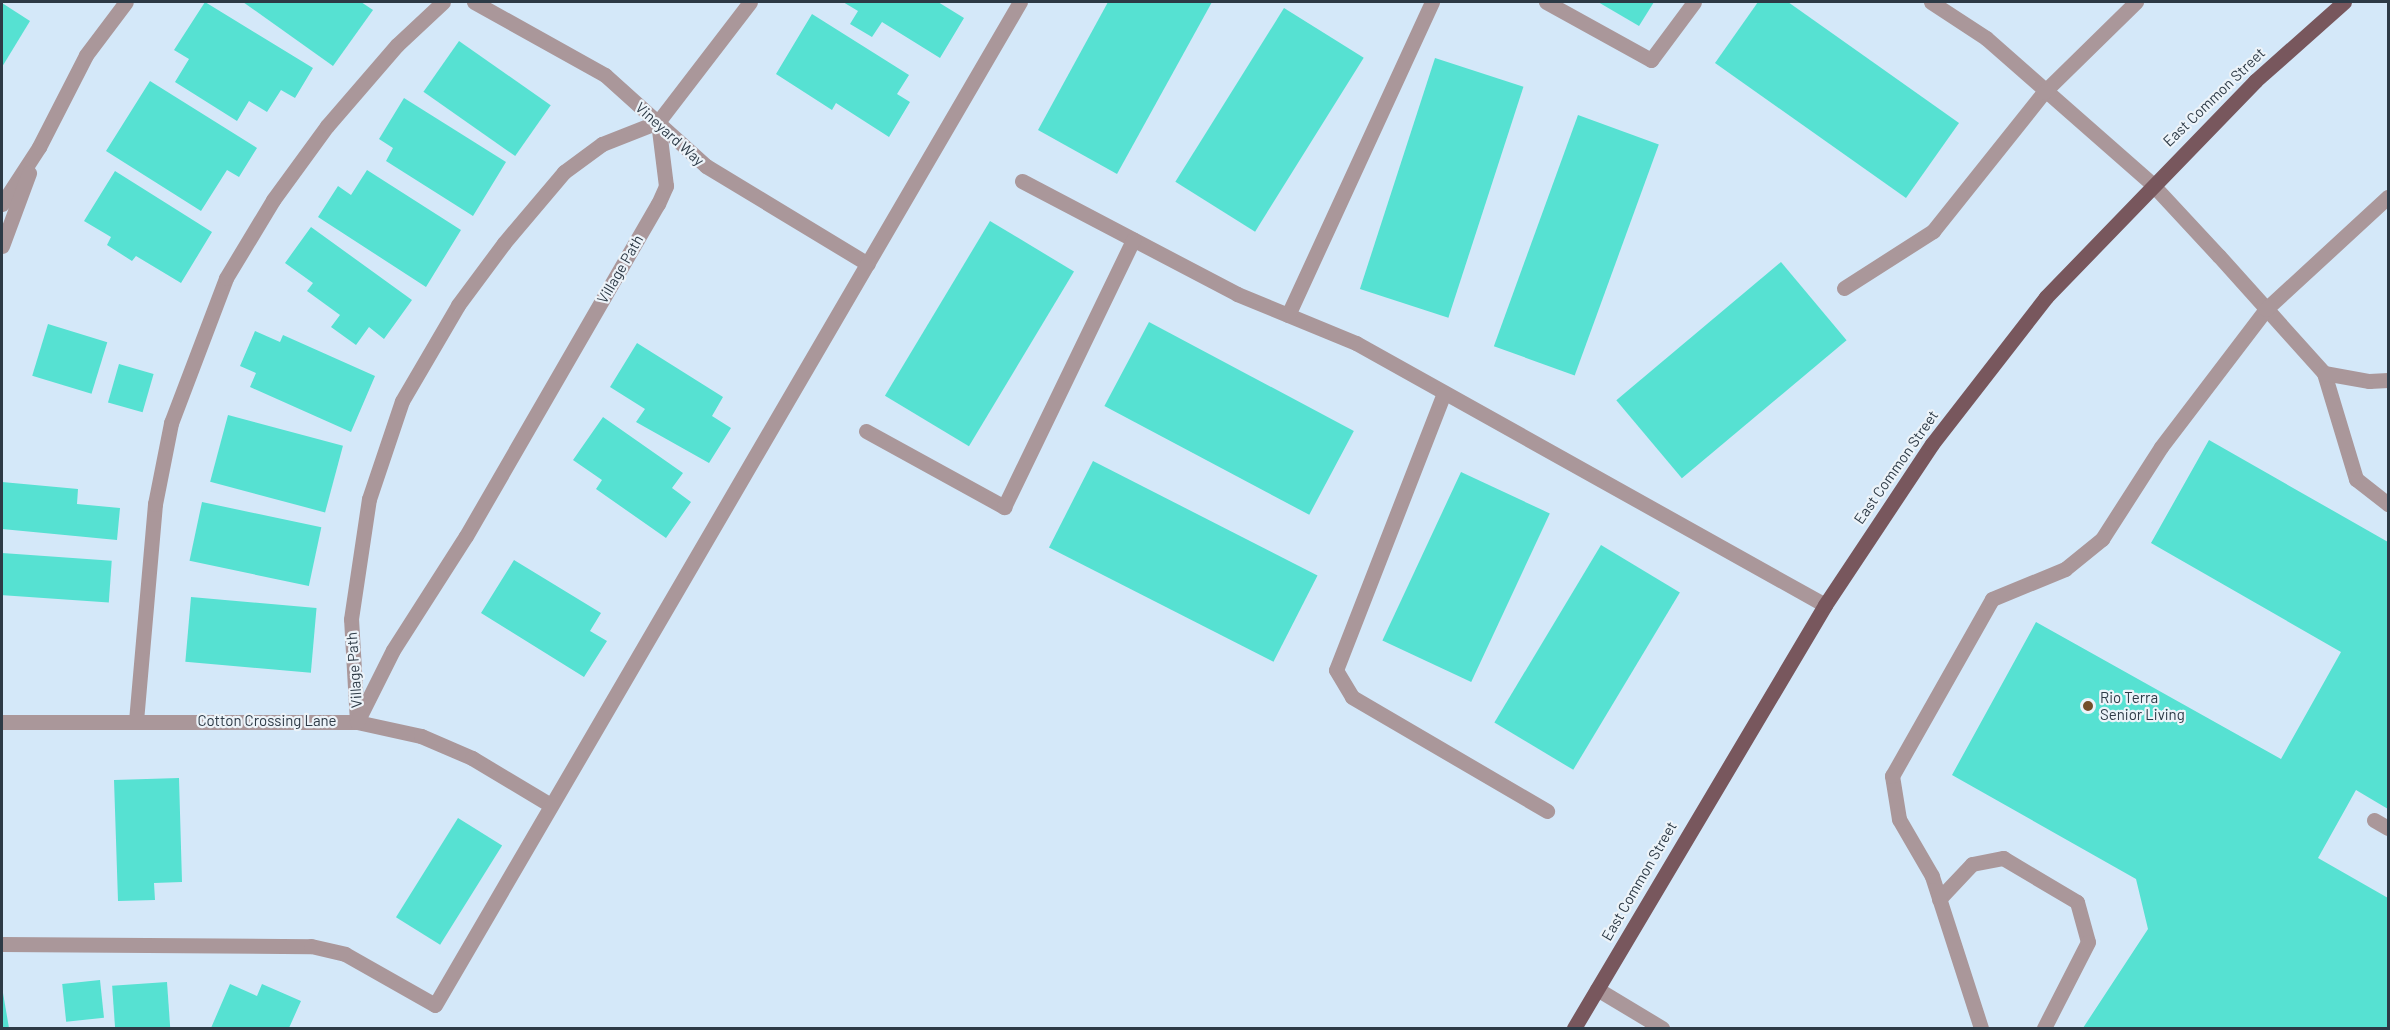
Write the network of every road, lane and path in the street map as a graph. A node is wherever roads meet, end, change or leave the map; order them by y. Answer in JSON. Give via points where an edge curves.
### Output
{"nodes":[{"id":1,"x":126,"y":2,"type":"edge"},
{"id":2,"x":443,"y":2,"type":"edge"},
{"id":3,"x":474,"y":2,"type":"edge"},
{"id":4,"x":750,"y":2,"type":"edge"},
{"id":5,"x":1020,"y":2,"type":"edge"},
{"id":6,"x":1432,"y":2,"type":"edge"},
{"id":7,"x":1545,"y":2,"type":"edge"},
{"id":8,"x":1694,"y":2,"type":"edge"},
{"id":9,"x":1931,"y":2,"type":"edge"},
{"id":10,"x":2136,"y":2,"type":"edge"},
{"id":11,"x":2344,"y":2,"type":"edge"},
{"id":12,"x":2044,"y":92,"type":"junction"},
{"id":13,"x":658,"y":122,"type":"junction"},
{"id":14,"x":39,"y":147,"type":"junction"},
{"id":15,"x":1022,"y":181,"type":"dead end"},
{"id":16,"x":2152,"y":184,"type":"junction"},
{"id":17,"x":2388,"y":197,"type":"edge"},
{"id":18,"x":2,"y":204,"type":"edge"},
{"id":19,"x":1133,"y":240,"type":"junction"},
{"id":20,"x":2,"y":246,"type":"edge"},
{"id":21,"x":868,"y":264,"type":"junction"},
{"id":22,"x":1844,"y":288,"type":"dead end"},
{"id":23,"x":2266,"y":309,"type":"junction"},
{"id":24,"x":1288,"y":315,"type":"junction"},
{"id":25,"x":2324,"y":373,"type":"junction"},
{"id":26,"x":2388,"y":380,"type":"edge"},
{"id":27,"x":1444,"y":393,"type":"junction"},
{"id":28,"x":866,"y":431,"type":"dead end"},
{"id":29,"x":2388,"y":504,"type":"edge"},
{"id":30,"x":1825,"y":605,"type":"junction"},
{"id":31,"x":136,"y":721,"type":"junction"},
{"id":32,"x":2,"y":722,"type":"edge"},
{"id":33,"x":357,"y":722,"type":"junction"},
{"id":34,"x":549,"y":804,"type":"junction"},
{"id":35,"x":1547,"y":811,"type":"dead end"},
{"id":36,"x":2374,"y":820,"type":"dead end"},
{"id":37,"x":2388,"y":828,"type":"edge"},
{"id":38,"x":1939,"y":899,"type":"junction"},
{"id":39,"x":2,"y":944,"type":"edge"},
{"id":40,"x":1597,"y":989,"type":"junction"},
{"id":41,"x":1575,"y":1029,"type":"edge"},
{"id":42,"x":1662,"y":1029,"type":"edge"},
{"id":43,"x":1981,"y":1029,"type":"edge"},
{"id":44,"x":2044,"y":1029,"type":"edge"}],
"edges":[{"from":1,"to":14,"type":"street","via":[[86,55]]},
{"from":2,"to":31,"type":"street","via":[[397,45],[327,126],[273,200],[226,279],[169,435],[155,504]]},
{"from":3,"to":13,"type":"street","name":"Vineyard Way","via":[[605,75]]},
{"from":4,"to":13,"type":"street"},
{"from":5,"to":21,"type":"street"},
{"from":6,"to":24,"type":"street"},
{"from":7,"to":8,"type":"street","via":[[1651,60]]},
{"from":9,"to":12,"type":"street","via":[[1986,38]]},
{"from":10,"to":12,"type":"street"},
{"from":11,"to":16,"type":"main road","name":"East Common Street","via":[[2255,81]]},
{"from":12,"to":16,"type":"street"},
{"from":12,"to":22,"type":"street","via":[[1933,231]]},
{"from":13,"to":21,"type":"street","name":"Vineyard Way","via":[[706,166]]},
{"from":13,"to":33,"type":"street","name":"Village Path","via":[[666,186],[658,204],[466,536],[393,650]]},
{"from":13,"to":33,"type":"street","name":"Village Path","via":[[602,144],[564,172],[458,305],[402,401],[369,499],[351,619]]},
{"from":14,"to":18,"type":"street"},
{"from":14,"to":20,"type":"street"},
{"from":15,"to":19,"type":"street"},
{"from":16,"to":23,"type":"street"},
{"from":16,"to":30,"type":"main road","name":"East Common Street","via":[[2046,297],[1932,444]]},
{"from":17,"to":23,"type":"street"},
{"from":19,"to":24,"type":"street","via":[[1237,294]]},
{"from":19,"to":28,"type":"street","via":[[1004,507]]},
{"from":21,"to":34,"type":"street"},
{"from":23,"to":25,"type":"street"},
{"from":23,"to":38,"type":"street","via":[[2161,447],[2102,539],[2064,569],[1992,599],[1892,776],[1899,819],[1932,876]]},
{"from":24,"to":27,"type":"street","via":[[1356,343]]},
{"from":25,"to":26,"type":"street","via":[[2369,381]]},
{"from":25,"to":29,"type":"street","via":[[2356,479]]},
{"from":27,"to":30,"type":"street"},
{"from":27,"to":35,"type":"street","via":[[1336,670],[1352,697]]},
{"from":30,"to":40,"type":"main road","name":"East Common Street"},
{"from":31,"to":32,"type":"street","name":"Cotton Crossing Lane"},
{"from":31,"to":33,"type":"street","name":"Cotton Crossing Lane"},
{"from":33,"to":34,"type":"street","name":"Cotton Crossing Lane","via":[[421,736],[452,749]]},
{"from":34,"to":39,"type":"street","via":[[435,1005],[345,954],[311,946]]},
{"from":36,"to":37,"type":"street"},
{"from":38,"to":43,"type":"street"},
{"from":38,"to":44,"type":"street","via":[[1971,864],[2003,858],[2077,902],[2088,942]]},
{"from":40,"to":41,"type":"main road","name":"East Common Street"},
{"from":40,"to":42,"type":"street"}]}
